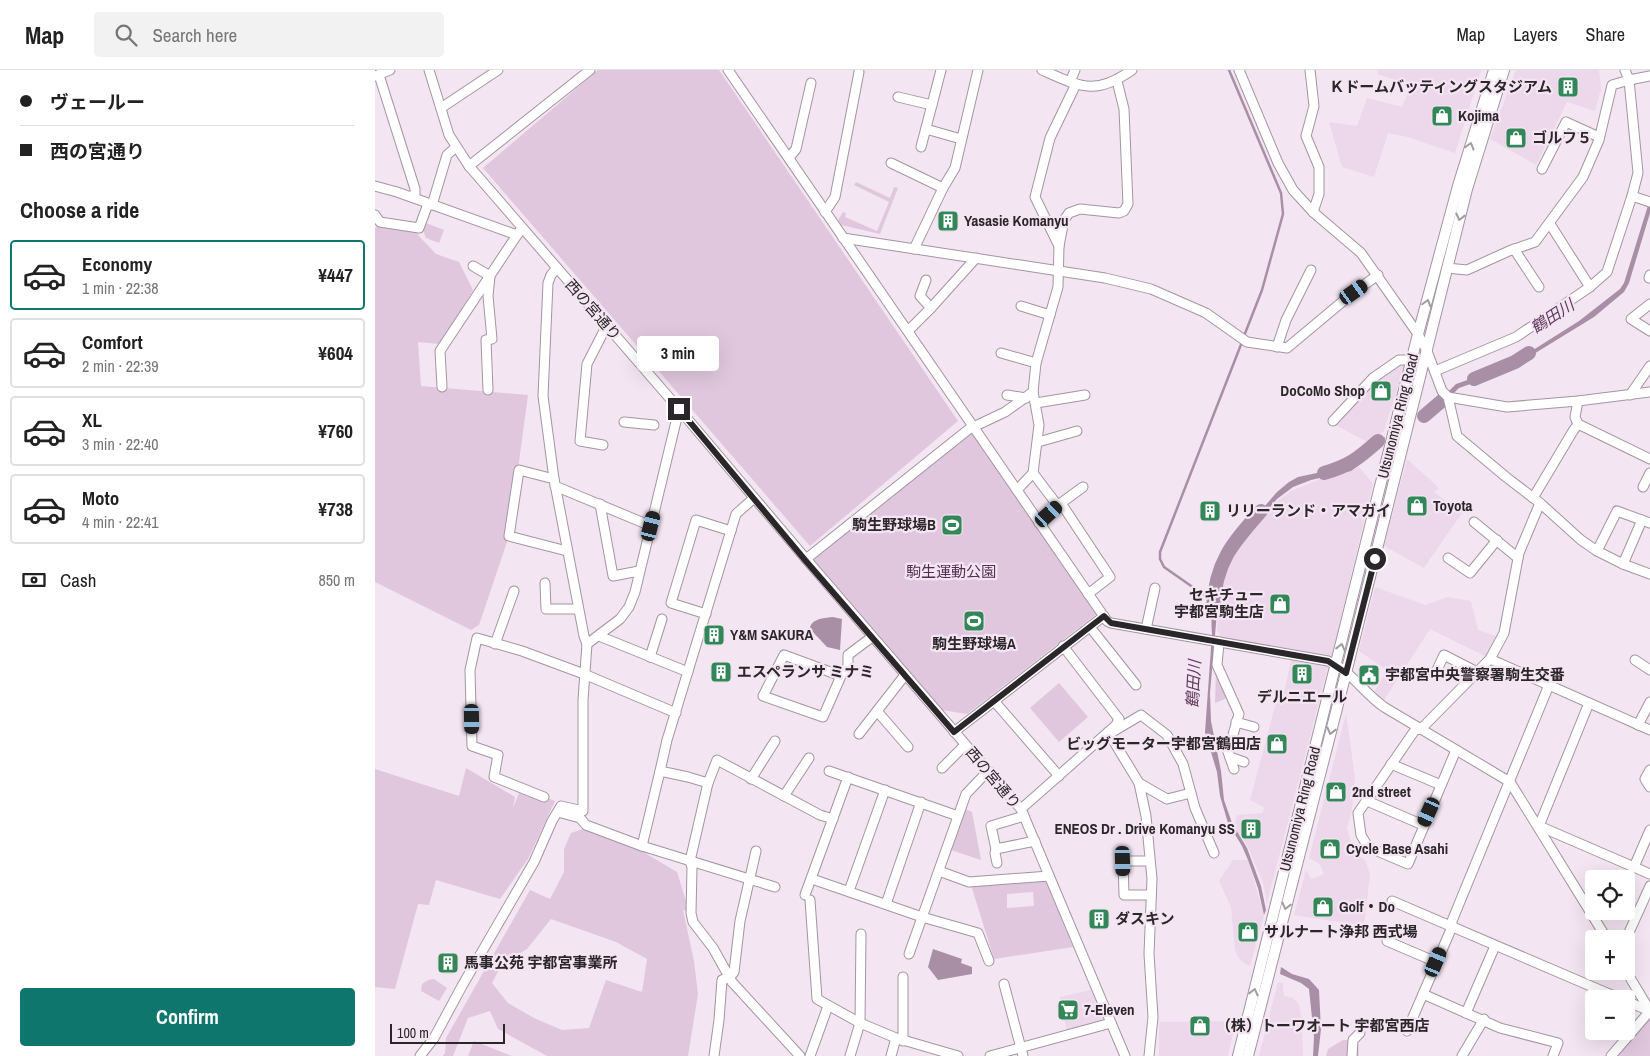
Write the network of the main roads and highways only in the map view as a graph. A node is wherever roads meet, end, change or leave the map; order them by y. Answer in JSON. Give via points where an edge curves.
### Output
{"nodes":[{"id":1,"x":1505,"y":70,"type":"edge"},
{"id":2,"x":1494,"y":76,"type":"edge"},
{"id":3,"x":1238,"y":1056,"type":"edge"},
{"id":4,"x":1248,"y":1056,"type":"edge"}],
"edges":[{"from":1,"to":2,"type":"main road","name":"Utsunomiya Ring Road"},
{"from":3,"to":2,"type":"main road","name":"Utsunomiya Ring Road","one_way":true,"via":[[1418,334],[1458,186]]},
{"from":2,"to":4,"type":"main road","name":"Utsunomiya Ring Road","one_way":true}]}
